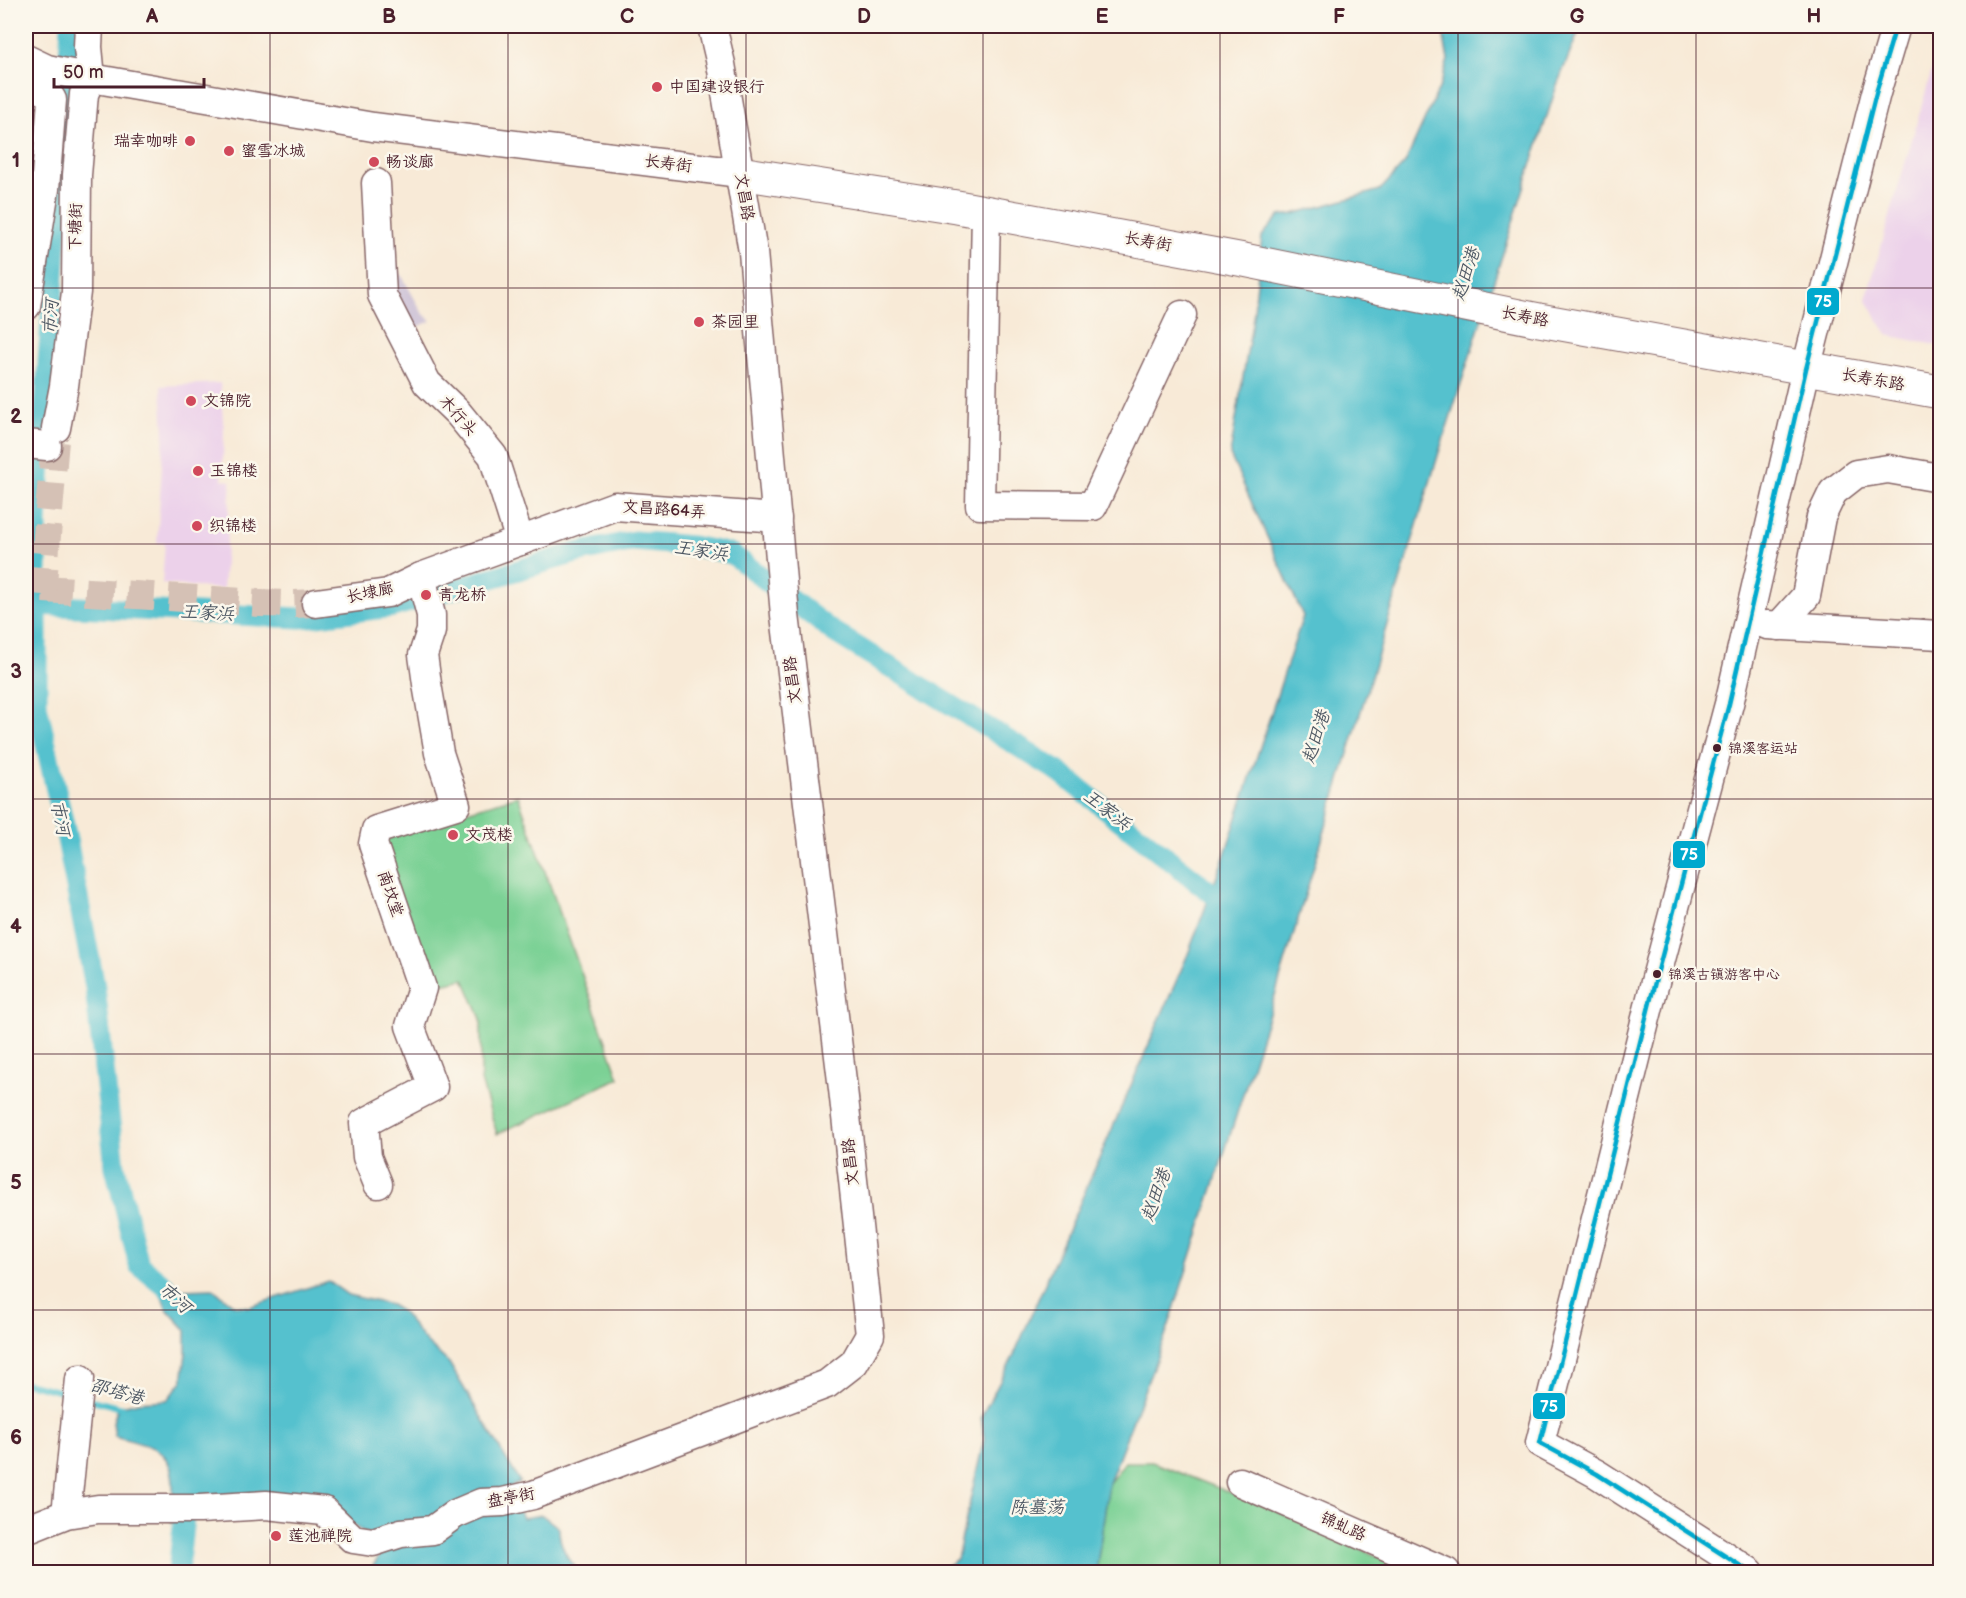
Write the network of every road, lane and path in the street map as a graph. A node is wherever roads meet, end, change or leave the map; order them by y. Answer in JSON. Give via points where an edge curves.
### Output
{"nodes":[{"id":1,"x":89,"y":26,"type":"edge"},
{"id":2,"x":712,"y":26,"type":"edge"},
{"id":3,"x":1896,"y":26,"type":"edge"},
{"id":4,"x":33,"y":63,"type":"edge"},
{"id":5,"x":91,"y":78,"type":"junction"},
{"id":6,"x":740,"y":174,"type":"junction"},
{"id":7,"x":376,"y":183,"type":"dead end"},
{"id":8,"x":58,"y":213,"type":"junction"},
{"id":9,"x":986,"y":213,"type":"junction"},
{"id":10,"x":1244,"y":260,"type":"joint"},
{"id":11,"x":26,"y":306,"type":"edge"},
{"id":12,"x":1182,"y":315,"type":"dead end"},
{"id":13,"x":1806,"y":369,"type":"junction"},
{"id":14,"x":1941,"y":392,"type":"edge"},
{"id":15,"x":43,"y":439,"type":"tunnel mouth"},
{"id":16,"x":1941,"y":478,"type":"edge"},
{"id":17,"x":777,"y":518,"type":"junction"},
{"id":18,"x":520,"y":541,"type":"junction"},
{"id":19,"x":426,"y":596,"type":"junction"},
{"id":20,"x":316,"y":603,"type":"tunnel mouth"},
{"id":21,"x":1747,"y":624,"type":"junction"},
{"id":22,"x":1779,"y":626,"type":"junction"},
{"id":23,"x":1941,"y":635,"type":"edge"},
{"id":24,"x":378,"y":1184,"type":"dead end"},
{"id":25,"x":870,"y":1335,"type":"joint"},
{"id":26,"x":79,"y":1390,"type":"dead end"},
{"id":27,"x":1240,"y":1482,"type":"dead end"},
{"id":28,"x":66,"y":1514,"type":"junction"},
{"id":29,"x":26,"y":1530,"type":"edge"},
{"id":30,"x":1446,"y":1572,"type":"edge"},
{"id":31,"x":1750,"y":1572,"type":"edge"}],
"edges":[{"from":1,"to":5,"type":"street","name":"下塘街"},
{"from":2,"to":6,"type":"street","name":"文昌路"},
{"from":3,"to":13,"type":"street"},
{"from":4,"to":5,"type":"street"},
{"from":4,"to":8,"type":"street","via":[[52,100],[45,189]]},
{"from":5,"to":6,"type":"street","name":"长寿街","via":[[373,127]]},
{"from":5,"to":8,"type":"street","name":"下塘街","via":[[84,94],[77,176]]},
{"from":6,"to":9,"type":"main road","name":"长寿街"},
{"from":6,"to":17,"type":"street","name":"文昌路","via":[[753,252]]},
{"from":7,"to":18,"type":"street","name":"木行头","via":[[382,295],[427,383],[493,456]]},
{"from":8,"to":11,"type":"street"},
{"from":8,"to":15,"type":"street","name":"下塘街","via":[[76,292],[64,386]]},
{"from":9,"to":10,"type":"main road","name":"长寿街"},
{"from":9,"to":12,"type":"street","via":[[981,505],[1093,506]]},
{"from":10,"to":13,"type":"main road","name":"长寿路"},
{"from":13,"to":14,"type":"main road","name":"长寿东路"},
{"from":13,"to":21,"type":"street"},
{"from":16,"to":22,"type":"street","via":[[1888,469],[1856,474],[1833,492],[1821,517],[1806,596]]},
{"from":17,"to":18,"type":"street","name":"文昌路64弄","via":[[615,506]]},
{"from":17,"to":25,"type":"street","name":"文昌路","via":[[785,615]]},
{"from":18,"to":19,"type":"street"},
{"from":19,"to":20,"type":"street","name":"长埭廊","via":[[388,593]]},
{"from":19,"to":24,"type":"street","name":"南坟堂","via":[[431,631],[423,655],[440,753],[456,806],[375,830],[373,844],[422,988],[410,1026],[433,1087],[364,1123],[367,1157]]},
{"from":21,"to":22,"type":"street"},
{"from":21,"to":31,"type":"street","via":[[1540,1443],[1598,1474]]},
{"from":22,"to":23,"type":"street"},
{"from":25,"to":28,"type":"street","name":"盘亭街","via":[[854,1363],[827,1384],[533,1496],[481,1503],[455,1514],[433,1530],[401,1533],[373,1542],[353,1539],[324,1511],[266,1505],[98,1509]]},
{"from":26,"to":28,"type":"street"},
{"from":27,"to":30,"type":"street","name":"锦虬路"},
{"from":28,"to":29,"type":"street","name":"盘亭街"}]}
